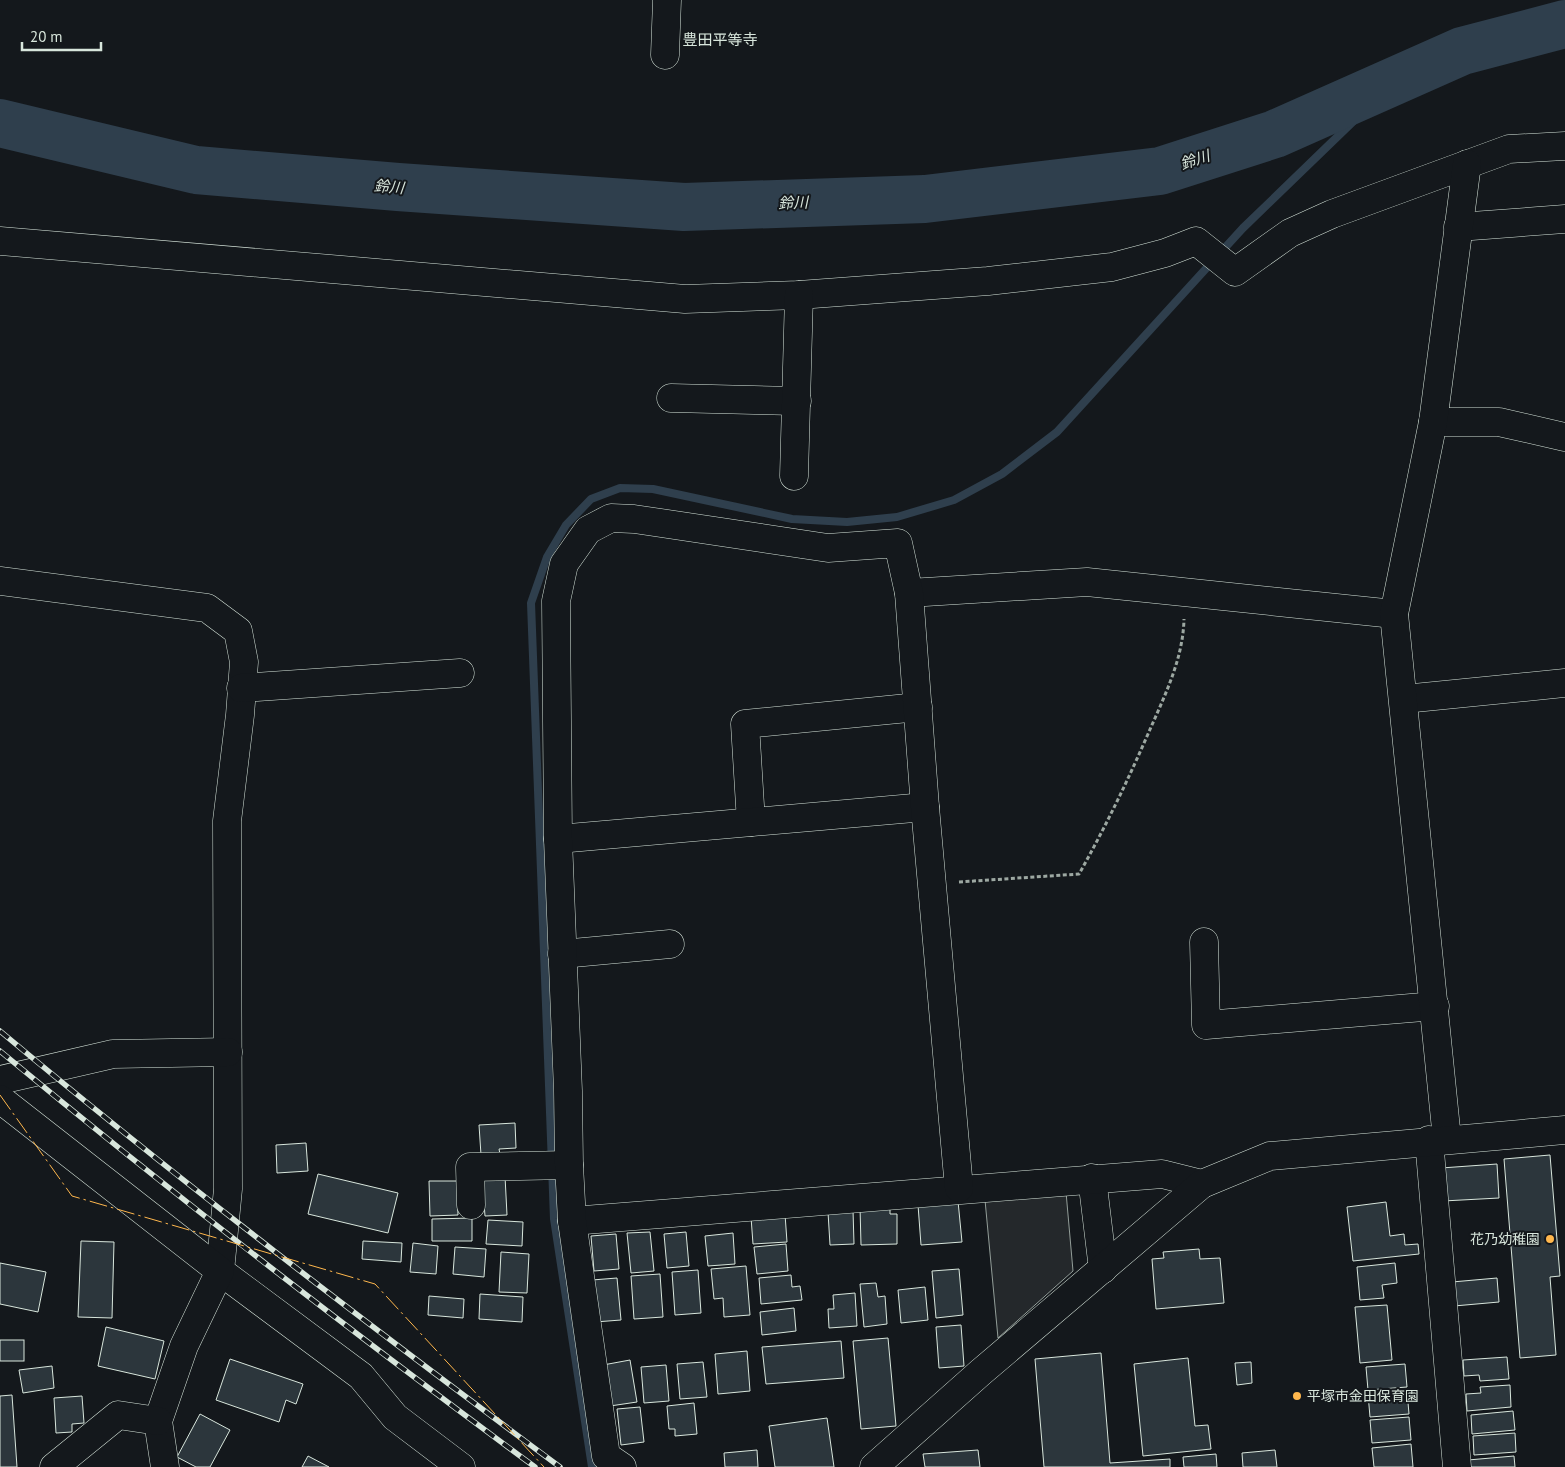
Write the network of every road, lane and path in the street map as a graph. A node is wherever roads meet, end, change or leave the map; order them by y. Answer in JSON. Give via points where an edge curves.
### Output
{"nodes":[{"id":1,"x":667,"y":0,"type":"edge"},
{"id":2,"x":665,"y":55,"type":"dead end"},
{"id":3,"x":1565,"y":146,"type":"edge"},
{"id":4,"x":1466,"y":164,"type":"junction"},
{"id":5,"x":1565,"y":219,"type":"edge"},
{"id":6,"x":1458,"y":227,"type":"junction"},
{"id":7,"x":0,"y":241,"type":"edge"},
{"id":8,"x":800,"y":295,"type":"junction"},
{"id":9,"x":671,"y":398,"type":"dead end"},
{"id":10,"x":796,"y":401,"type":"junction"},
{"id":11,"x":1433,"y":422,"type":"junction"},
{"id":12,"x":1565,"y":437,"type":"edge"},
{"id":13,"x":794,"y":476,"type":"dead end"},
{"id":14,"x":0,"y":581,"type":"edge"},
{"id":15,"x":909,"y":593,"type":"junction"},
{"id":16,"x":1184,"y":593,"type":"junction"},
{"id":17,"x":1394,"y":614,"type":"junction"},
{"id":18,"x":460,"y":673,"type":"dead end"},
{"id":19,"x":1565,"y":683,"type":"edge"},
{"id":20,"x":241,"y":688,"type":"junction"},
{"id":21,"x":1404,"y":699,"type":"junction"},
{"id":22,"x":918,"y":707,"type":"junction"},
{"id":23,"x":925,"y":807,"type":"junction"},
{"id":24,"x":750,"y":822,"type":"junction"},
{"id":25,"x":558,"y":839,"type":"junction"},
{"id":26,"x":933,"y":883,"type":"junction"},
{"id":27,"x":1204,"y":942,"type":"dead end"},
{"id":28,"x":670,"y":944,"type":"dead end"},
{"id":29,"x":562,"y":954,"type":"junction"},
{"id":30,"x":1435,"y":1006,"type":"junction"},
{"id":31,"x":228,"y":1052,"type":"junction"},
{"id":32,"x":0,"y":1080,"type":"edge"},
{"id":33,"x":0,"y":1099,"type":"edge"},
{"id":34,"x":1565,"y":1130,"type":"edge"},
{"id":35,"x":1438,"y":1140,"type":"junction"},
{"id":36,"x":568,"y":1165,"type":"junction"},
{"id":37,"x":1092,"y":1178,"type":"junction"},
{"id":38,"x":1202,"y":1184,"type":"junction"},
{"id":39,"x":959,"y":1188,"type":"junction"},
{"id":40,"x":471,"y":1205,"type":"dead end"},
{"id":41,"x":572,"y":1221,"type":"junction"},
{"id":42,"x":1103,"y":1269,"type":"junction"},
{"id":43,"x":220,"y":1271,"type":"junction"},
{"id":44,"x":158,"y":1421,"type":"junction"},
{"id":45,"x":54,"y":1467,"type":"edge"},
{"id":46,"x":165,"y":1467,"type":"edge"},
{"id":47,"x":461,"y":1467,"type":"edge"},
{"id":48,"x":622,"y":1467,"type":"edge"},
{"id":49,"x":874,"y":1467,"type":"edge"},
{"id":50,"x":1457,"y":1467,"type":"edge"}],
"edges":[{"from":1,"to":2,"type":"street"},
{"from":3,"to":4,"type":"street","via":[[1508,149]]},
{"from":4,"to":6,"type":"street"},
{"from":4,"to":8,"type":"street","via":[[1290,233],[1235,272],[1196,241],[1112,267],[988,281]]},
{"from":5,"to":6,"type":"street"},
{"from":6,"to":11,"type":"street"},
{"from":7,"to":8,"type":"street","via":[[685,299]]},
{"from":8,"to":10,"type":"street"},
{"from":9,"to":10,"type":"street"},
{"from":10,"to":13,"type":"street"},
{"from":11,"to":12,"type":"street","via":[[1499,422]]},
{"from":11,"to":17,"type":"street"},
{"from":14,"to":20,"type":"street","via":[[207,608],[238,631],[244,662]]},
{"from":15,"to":16,"type":"street","via":[[1087,582]]},
{"from":15,"to":22,"type":"street"},
{"from":15,"to":25,"type":"street","via":[[898,543],[828,548],[611,518],[588,530],[564,564],[556,600]]},
{"from":16,"to":17,"type":"street"},
{"from":16,"to":26,"type":"path","via":[[1182,651],[1114,810],[1079,874]]},
{"from":17,"to":21,"type":"street"},
{"from":18,"to":20,"type":"street"},
{"from":19,"to":21,"type":"street"},
{"from":20,"to":31,"type":"street","via":[[227,820]]},
{"from":21,"to":30,"type":"street"},
{"from":22,"to":23,"type":"street"},
{"from":22,"to":24,"type":"street","via":[[745,724]]},
{"from":23,"to":24,"type":"street"},
{"from":23,"to":26,"type":"street"},
{"from":24,"to":25,"type":"street"},
{"from":25,"to":29,"type":"street"},
{"from":26,"to":39,"type":"street"},
{"from":27,"to":30,"type":"street","via":[[1206,1025]]},
{"from":28,"to":29,"type":"street"},
{"from":29,"to":36,"type":"street"},
{"from":30,"to":35,"type":"street"},
{"from":31,"to":32,"type":"street","via":[[113,1054]]},
{"from":31,"to":43,"type":"street","via":[[228,1189]]},
{"from":33,"to":43,"type":"street"},
{"from":34,"to":35,"type":"street"},
{"from":35,"to":38,"type":"street","via":[[1270,1156]]},
{"from":35,"to":50,"type":"street"},
{"from":36,"to":40,"type":"street","via":[[470,1167]]},
{"from":36,"to":41,"type":"street"},
{"from":37,"to":38,"type":"street","via":[[1162,1174]]},
{"from":37,"to":39,"type":"street"},
{"from":37,"to":42,"type":"street"},
{"from":38,"to":42,"type":"street"},
{"from":39,"to":41,"type":"street"},
{"from":41,"to":48,"type":"street","via":[[606,1456]]},
{"from":42,"to":49,"type":"street"},
{"from":43,"to":44,"type":"street","via":[[184,1346]]},
{"from":43,"to":47,"type":"street","via":[[361,1376],[395,1416]]},
{"from":44,"to":45,"type":"street","via":[[118,1415]]},
{"from":44,"to":46,"type":"street"}]}
